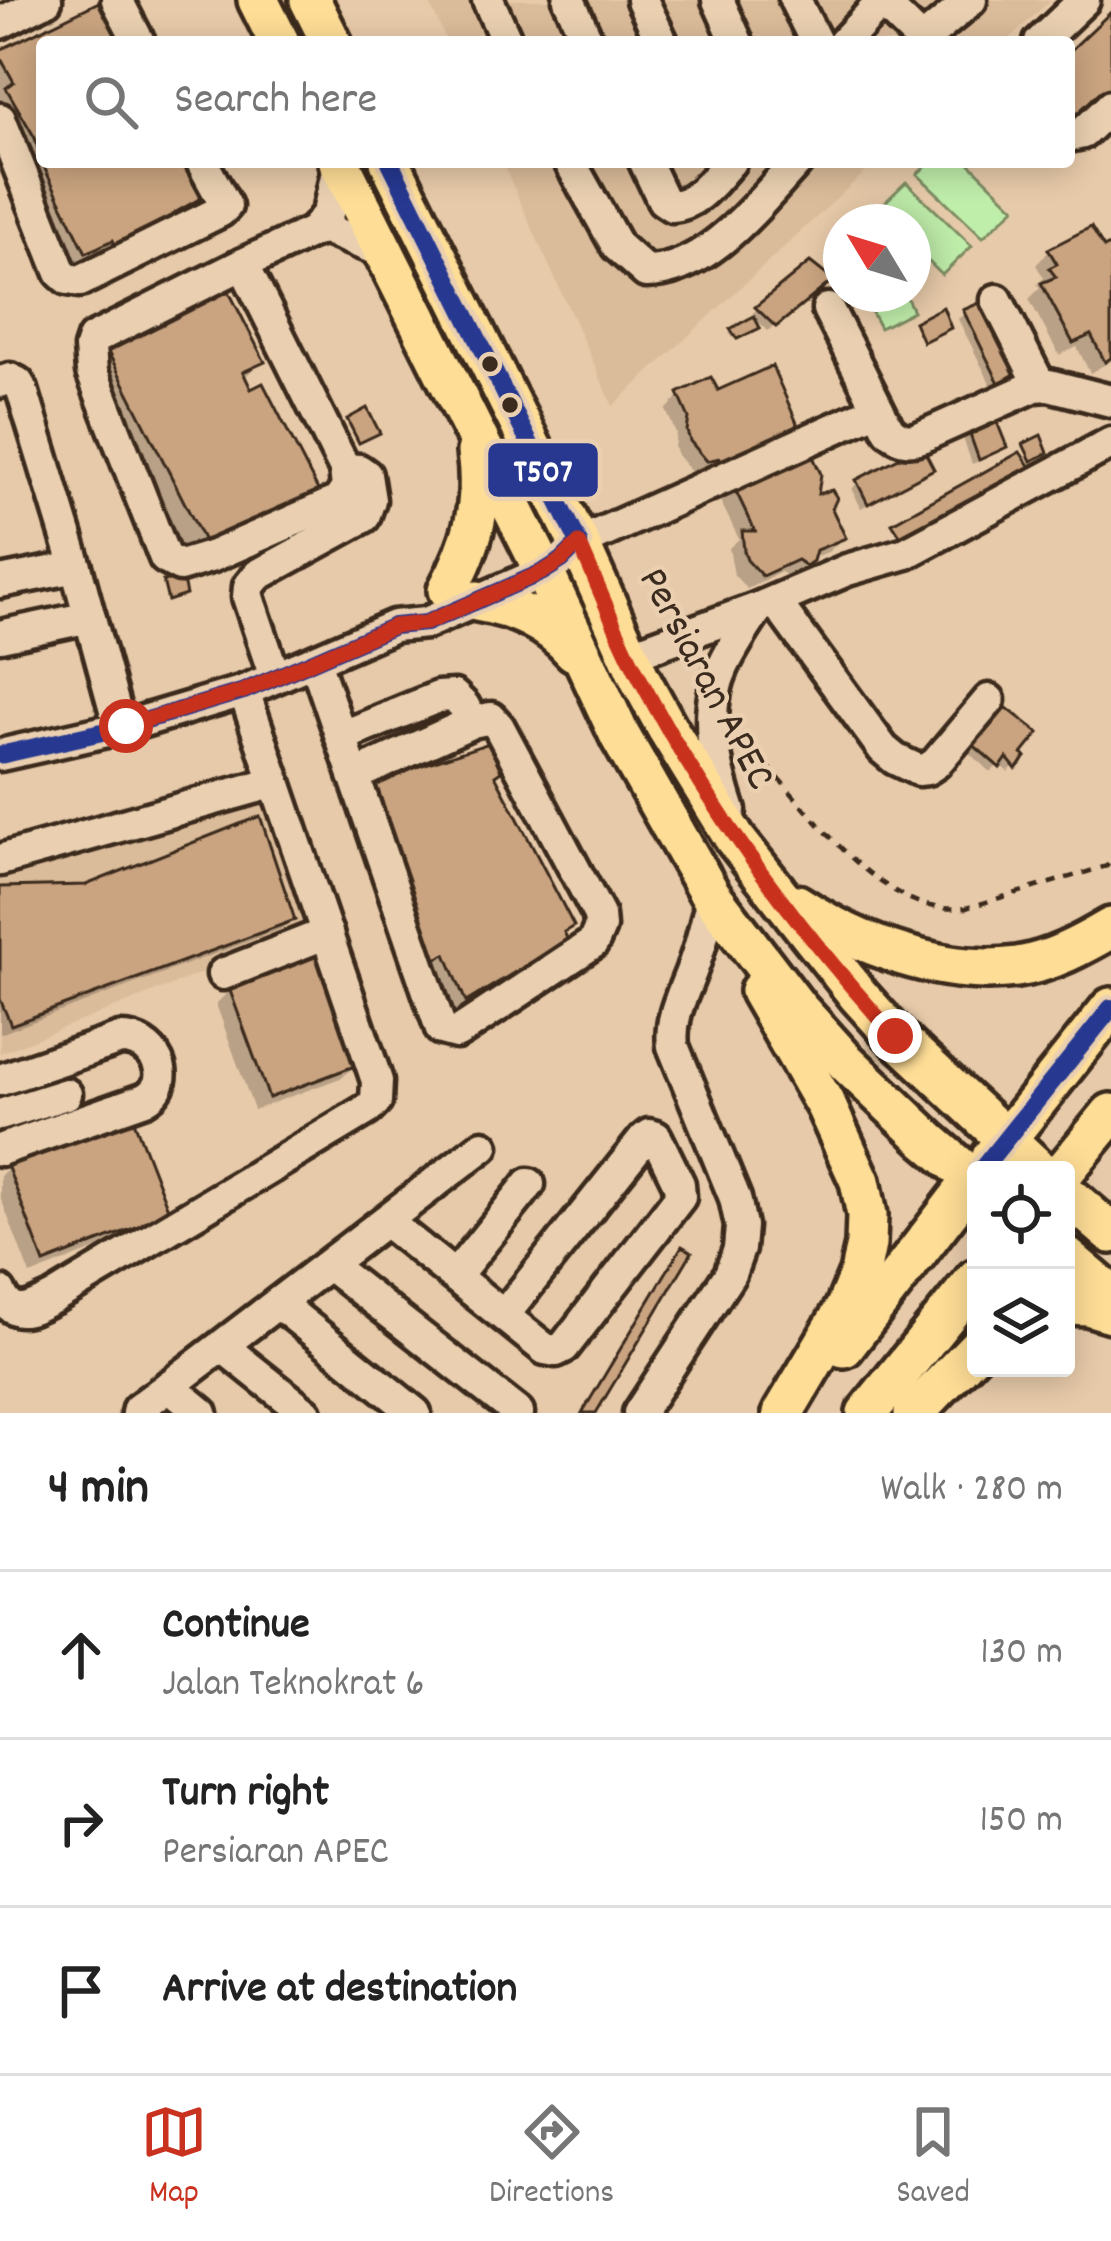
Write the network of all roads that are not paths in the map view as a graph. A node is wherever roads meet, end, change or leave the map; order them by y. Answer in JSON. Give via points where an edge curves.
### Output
{"nodes":[{"id":1,"x":117,"y":0,"type":"edge"},
{"id":2,"x":258,"y":0,"type":"edge"},
{"id":3,"x":310,"y":0,"type":"edge"},
{"id":4,"x":488,"y":0,"type":"edge"},
{"id":5,"x":568,"y":0,"type":"edge"},
{"id":6,"x":642,"y":0,"type":"edge"},
{"id":7,"x":718,"y":0,"type":"edge"},
{"id":8,"x":795,"y":0,"type":"edge"},
{"id":9,"x":970,"y":0,"type":"edge"},
{"id":10,"x":1084,"y":0,"type":"edge"},
{"id":11,"x":41,"y":1,"type":"edge"},
{"id":12,"x":881,"y":1,"type":"edge"},
{"id":13,"x":0,"y":23,"type":"edge"},
{"id":14,"x":137,"y":36,"type":"edge"},
{"id":15,"x":276,"y":36,"type":"edge"},
{"id":16,"x":328,"y":36,"type":"edge"},
{"id":17,"x":504,"y":36,"type":"edge"},
{"id":18,"x":585,"y":36,"type":"edge"},
{"id":19,"x":659,"y":36,"type":"edge"},
{"id":20,"x":734,"y":36,"type":"edge"},
{"id":21,"x":813,"y":36,"type":"edge"},
{"id":22,"x":849,"y":36,"type":"edge"},
{"id":23,"x":916,"y":36,"type":"edge"},
{"id":24,"x":929,"y":36,"type":"edge"},
{"id":25,"x":1046,"y":36,"type":"edge"},
{"id":26,"x":1111,"y":106,"type":"edge"},
{"id":27,"x":0,"y":118,"type":"edge"},
{"id":28,"x":1075,"y":135,"type":"edge"},
{"id":29,"x":205,"y":168,"type":"edge"},
{"id":30,"x":338,"y":168,"type":"edge"},
{"id":31,"x":342,"y":168,"type":"edge"},
{"id":32,"x":393,"y":168,"type":"edge"},
{"id":33,"x":573,"y":168,"type":"edge"},
{"id":34,"x":648,"y":168,"type":"edge"},
{"id":35,"x":724,"y":168,"type":"edge"},
{"id":36,"x":735,"y":168,"type":"edge"},
{"id":37,"x":791,"y":168,"type":"edge"},
{"id":38,"x":771,"y":190,"type":"junction"},
{"id":39,"x":314,"y":230,"type":"junction"},
{"id":40,"x":385,"y":253,"type":"junction"},
{"id":41,"x":243,"y":264,"type":"junction"},
{"id":42,"x":997,"y":300,"type":"dead end"},
{"id":43,"x":830,"y":312,"type":"edge"},
{"id":44,"x":0,"y":382,"type":"edge"},
{"id":45,"x":1040,"y":386,"type":"junction"},
{"id":46,"x":1111,"y":400,"type":"edge"},
{"id":47,"x":878,"y":409,"type":"junction"},
{"id":48,"x":474,"y":432,"type":"junction"},
{"id":49,"x":1111,"y":442,"type":"edge"},
{"id":50,"x":344,"y":470,"type":"junction"},
{"id":51,"x":579,"y":543,"type":"junction"},
{"id":52,"x":539,"y":563,"type":"junction"},
{"id":53,"x":76,"y":567,"type":"junction"},
{"id":54,"x":0,"y":582,"type":"edge"},
{"id":55,"x":463,"y":596,"type":"junction"},
{"id":56,"x":766,"y":604,"type":"junction"},
{"id":57,"x":90,"y":616,"type":"junction"},
{"id":58,"x":0,"y":636,"type":"edge"},
{"id":59,"x":629,"y":655,"type":"junction"},
{"id":60,"x":315,"y":661,"type":"junction"},
{"id":61,"x":590,"y":669,"type":"junction"},
{"id":62,"x":275,"y":677,"type":"junction"},
{"id":63,"x":244,"y":691,"type":"junction"},
{"id":64,"x":989,"y":700,"type":"dead end"},
{"id":65,"x":472,"y":722,"type":"junction"},
{"id":66,"x":120,"y":728,"type":"junction"},
{"id":67,"x":341,"y":737,"type":"junction"},
{"id":68,"x":0,"y":755,"type":"edge"},
{"id":69,"x":354,"y":776,"type":"junction"},
{"id":70,"x":275,"y":782,"type":"junction"},
{"id":71,"x":676,"y":832,"type":"junction"},
{"id":72,"x":748,"y":855,"type":"junction"},
{"id":73,"x":0,"y":860,"type":"edge"},
{"id":74,"x":777,"y":892,"type":"junction"},
{"id":75,"x":711,"y":903,"type":"junction"},
{"id":76,"x":1111,"y":928,"type":"edge"},
{"id":77,"x":327,"y":933,"type":"junction"},
{"id":78,"x":224,"y":974,"type":"dead end"},
{"id":79,"x":1111,"y":1008,"type":"edge"},
{"id":80,"x":0,"y":1080,"type":"edge"},
{"id":81,"x":66,"y":1094,"type":"dead end"},
{"id":82,"x":1111,"y":1114,"type":"edge"},
{"id":83,"x":0,"y":1115,"type":"edge"},
{"id":84,"x":483,"y":1146,"type":"dead end"},
{"id":85,"x":0,"y":1150,"type":"edge"},
{"id":86,"x":971,"y":1161,"type":"edge"},
{"id":87,"x":977,"y":1161,"type":"edge"},
{"id":88,"x":988,"y":1161,"type":"edge"},
{"id":89,"x":1072,"y":1161,"type":"edge"},
{"id":90,"x":529,"y":1184,"type":"dead end"},
{"id":91,"x":967,"y":1188,"type":"edge"},
{"id":92,"x":1075,"y":1202,"type":"edge"},
{"id":93,"x":387,"y":1222,"type":"junction"},
{"id":94,"x":1111,"y":1233,"type":"edge"},
{"id":95,"x":329,"y":1265,"type":"junction"},
{"id":96,"x":1075,"y":1265,"type":"edge"},
{"id":97,"x":455,"y":1276,"type":"junction"},
{"id":98,"x":967,"y":1290,"type":"edge"},
{"id":99,"x":0,"y":1292,"type":"edge"},
{"id":100,"x":1111,"y":1295,"type":"edge"},
{"id":101,"x":278,"y":1303,"type":"junction"},
{"id":102,"x":1075,"y":1304,"type":"edge"},
{"id":103,"x":1111,"y":1312,"type":"edge"},
{"id":104,"x":504,"y":1315,"type":"junction"},
{"id":105,"x":222,"y":1346,"type":"junction"},
{"id":106,"x":967,"y":1358,"type":"edge"},
{"id":107,"x":169,"y":1386,"type":"junction"},
{"id":108,"x":137,"y":1413,"type":"edge"},
{"id":109,"x":202,"y":1413,"type":"edge"},
{"id":110,"x":306,"y":1413,"type":"edge"},
{"id":111,"x":415,"y":1413,"type":"edge"},
{"id":112,"x":518,"y":1413,"type":"edge"},
{"id":113,"x":639,"y":1413,"type":"edge"},
{"id":114,"x":782,"y":1413,"type":"edge"},
{"id":115,"x":793,"y":1413,"type":"edge"},
{"id":116,"x":867,"y":1413,"type":"edge"},
{"id":117,"x":914,"y":1413,"type":"edge"}],
"edges":[{"from":1,"to":14,"type":"street"},
{"from":2,"to":15,"type":"main road"},
{"from":3,"to":16,"type":"main road"},
{"from":4,"to":17,"type":"street"},
{"from":5,"to":18,"type":"street"},
{"from":6,"to":19,"type":"street"},
{"from":7,"to":20,"type":"street"},
{"from":8,"to":21,"type":"street"},
{"from":9,"to":24,"type":"street"},
{"from":10,"to":25,"type":"street"},
{"from":11,"to":13,"type":"street"},
{"from":12,"to":22,"type":"street"},
{"from":12,"to":23,"type":"street"},
{"from":26,"to":28,"type":"street"},
{"from":27,"to":29,"type":"street","via":[[68,279],[80,281],[221,212],[226,206]]},
{"from":30,"to":39,"type":"street","via":[[328,213]]},
{"from":31,"to":40,"type":"main road","name":"Persiaran APEC"},
{"from":32,"to":51,"type":"main road","name":"Persiaran APEC"},
{"from":33,"to":38,"type":"street","via":[[617,246],[646,272],[698,256]]},
{"from":34,"to":35,"type":"street","via":[[672,206],[695,199]]},
{"from":36,"to":38,"type":"street"},
{"from":37,"to":38,"type":"street"},
{"from":39,"to":40,"type":"street"},
{"from":39,"to":41,"type":"street"},
{"from":40,"to":48,"type":"main road","name":"Persiaran APEC"},
{"from":41,"to":50,"type":"street"},
{"from":41,"to":50,"type":"street","via":[[93,339],[90,348],[92,372],[165,558],[180,566],[213,556],[338,502],[347,488]]},
{"from":42,"to":45,"type":"street"},
{"from":43,"to":47,"type":"street"},
{"from":44,"to":53,"type":"street","via":[[10,379],[22,390]]},
{"from":45,"to":46,"type":"street"},
{"from":45,"to":47,"type":"street","via":[[910,440],[889,430]]},
{"from":47,"to":51,"type":"street"},
{"from":48,"to":52,"type":"main road","name":"Persiaran APEC"},
{"from":48,"to":55,"type":"main road","via":[[482,481],[462,564]]},
{"from":49,"to":56,"type":"street","via":[[906,553]]},
{"from":50,"to":62,"type":"street","via":[[366,475],[364,517],[249,586]]},
{"from":51,"to":52,"type":"street","via":[[562,560]]},
{"from":51,"to":59,"type":"main road","name":"Persiaran APEC"},
{"from":52,"to":55,"type":"street"},
{"from":52,"to":61,"type":"main road","name":"Persiaran APEC"},
{"from":53,"to":54,"type":"street"},
{"from":53,"to":57,"type":"street"},
{"from":55,"to":60,"type":"street","via":[[417,604],[394,626]]},
{"from":55,"to":61,"type":"main road","via":[[540,621]]},
{"from":56,"to":59,"type":"street"},
{"from":56,"to":64,"type":"street","via":[[883,749],[908,767],[936,763]]},
{"from":56,"to":72,"type":"street","via":[[721,670],[713,699],[719,776]]},
{"from":57,"to":58,"type":"street"},
{"from":57,"to":66,"type":"street"},
{"from":59,"to":72,"type":"main road","name":"Persiaran APEC"},
{"from":60,"to":62,"type":"street"},
{"from":60,"to":67,"type":"street"},
{"from":61,"to":71,"type":"main road","name":"Persiaran APEC"},
{"from":62,"to":63,"type":"street"},
{"from":63,"to":66,"type":"street"},
{"from":63,"to":70,"type":"street"},
{"from":65,"to":67,"type":"street","via":[[454,696],[437,697]]},
{"from":65,"to":69,"type":"street"},
{"from":65,"to":69,"type":"street","via":[[491,718],[499,727],[600,927],[593,943],[456,1033],[441,1029]]},
{"from":66,"to":68,"type":"street"},
{"from":67,"to":69,"type":"street"},
{"from":70,"to":73,"type":"street"},
{"from":70,"to":77,"type":"street"},
{"from":71,"to":75,"type":"main road"},
{"from":71,"to":86,"type":"main road","name":"Persiaran APEC","via":[[710,894],[798,1009],[883,1098]]},
{"from":72,"to":74,"type":"main road","name":"Persiaran APEC"},
{"from":74,"to":76,"type":"main road","via":[[828,925],[966,968],[1018,967]]},
{"from":74,"to":87,"type":"main road","name":"Persiaran APEC","via":[[895,1036]]},
{"from":75,"to":113,"type":"street","via":[[671,1033],[736,1198],[739,1249]]},
{"from":75,"to":114,"type":"main road","via":[[826,1106],[860,1180],[866,1215],[860,1274]]},
{"from":77,"to":78,"type":"street"},
{"from":77,"to":99,"type":"street","via":[[377,1081],[376,1101],[53,1298],[25,1311]]},
{"from":79,"to":88,"type":"main road"},
{"from":80,"to":85,"type":"street","via":[[130,1038],[149,1049],[160,1078],[145,1100]]},
{"from":81,"to":83,"type":"street"},
{"from":82,"to":89,"type":"main road"},
{"from":84,"to":93,"type":"street"},
{"from":90,"to":97,"type":"street"},
{"from":91,"to":115,"type":"main road"},
{"from":92,"to":94,"type":"main road"},
{"from":93,"to":95,"type":"street"},
{"from":93,"to":97,"type":"street"},
{"from":95,"to":101,"type":"street"},
{"from":95,"to":112,"type":"street"},
{"from":96,"to":100,"type":"main road"},
{"from":97,"to":104,"type":"street"},
{"from":98,"to":116,"type":"main road"},
{"from":101,"to":105,"type":"street"},
{"from":101,"to":111,"type":"street"},
{"from":102,"to":103,"type":"main road"},
{"from":104,"to":104,"type":"street","via":[[644,1139],[656,1137],[680,1197],[564,1347],[545,1349]]},
{"from":105,"to":107,"type":"street"},
{"from":105,"to":110,"type":"street"},
{"from":106,"to":117,"type":"main road"},
{"from":107,"to":108,"type":"street"},
{"from":107,"to":109,"type":"street"}]}
